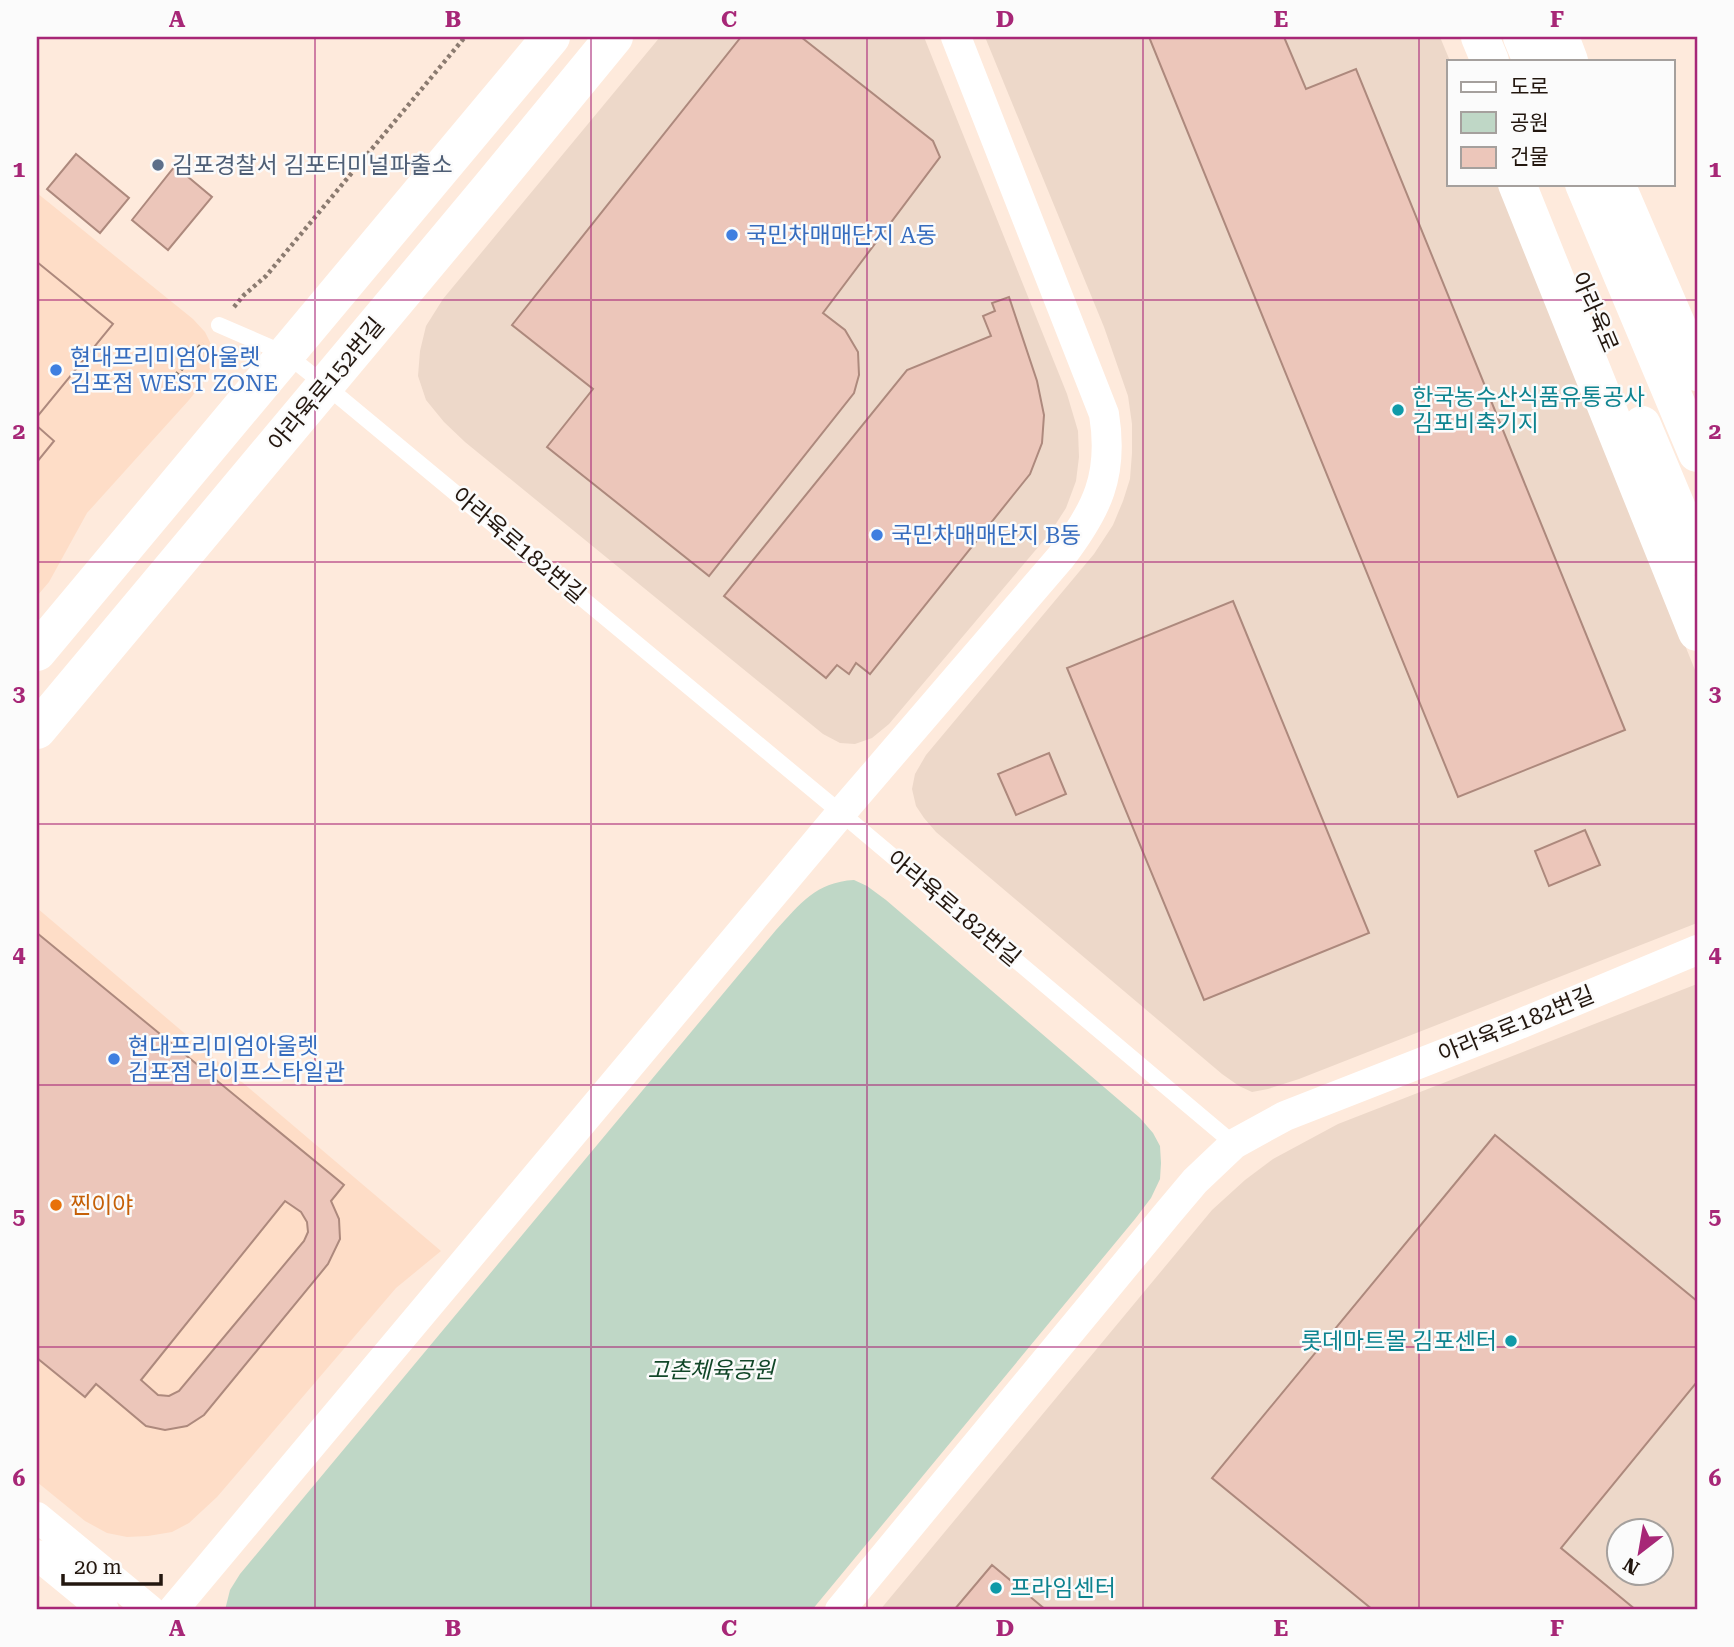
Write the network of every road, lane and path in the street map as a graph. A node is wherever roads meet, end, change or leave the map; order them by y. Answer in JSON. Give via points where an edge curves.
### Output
{"nodes":[{"id":1,"x":465,"y":37,"type":"edge"},
{"id":2,"x":551,"y":37,"type":"edge"},
{"id":3,"x":614,"y":37,"type":"edge"},
{"id":4,"x":956,"y":37,"type":"edge"},
{"id":5,"x":1458,"y":37,"type":"edge"},
{"id":6,"x":1480,"y":37,"type":"edge"},
{"id":7,"x":1522,"y":37,"type":"edge"},
{"id":8,"x":1560,"y":37,"type":"edge"},
{"id":9,"x":1468,"y":60,"type":"edge"},
{"id":10,"x":1490,"y":60,"type":"edge"},
{"id":11,"x":1532,"y":60,"type":"edge"},
{"id":12,"x":1569,"y":60,"type":"edge"},
{"id":13,"x":1518,"y":186,"type":"edge"},
{"id":14,"x":1543,"y":186,"type":"edge"},
{"id":15,"x":1585,"y":186,"type":"edge"},
{"id":16,"x":1617,"y":186,"type":"edge"},
{"id":17,"x":244,"y":295,"type":"dead end"},
{"id":18,"x":219,"y":325,"type":"dead end"},
{"id":19,"x":286,"y":355,"type":"junction"},
{"id":20,"x":186,"y":364,"type":"dead end"},
{"id":21,"x":1697,"y":372,"type":"edge"},
{"id":22,"x":325,"y":385,"type":"junction"},
{"id":23,"x":167,"y":386,"type":"dead end"},
{"id":24,"x":1697,"y":453,"type":"edge"},
{"id":25,"x":1697,"y":556,"type":"edge"},
{"id":26,"x":1697,"y":632,"type":"edge"},
{"id":27,"x":37,"y":652,"type":"edge"},
{"id":28,"x":37,"y":730,"type":"edge"},
{"id":29,"x":841,"y":813,"type":"junction"},
{"id":30,"x":1697,"y":950,"type":"edge"},
{"id":31,"x":1234,"y":1144,"type":"junction"},
{"id":32,"x":37,"y":1517,"type":"edge"},
{"id":33,"x":37,"y":1555,"type":"edge"},
{"id":34,"x":104,"y":1610,"type":"edge"},
{"id":35,"x":150,"y":1610,"type":"edge"},
{"id":36,"x":173,"y":1610,"type":"edge"},
{"id":37,"x":840,"y":1610,"type":"edge"}],
"edges":[{"from":1,"to":17,"type":"path","via":[[266,276]]},
{"from":2,"to":19,"type":"street"},
{"from":3,"to":22,"type":"street","name":"아라육로152번길"},
{"from":4,"to":29,"type":"street","via":[[1095,389],[1108,438],[1107,463],[1101,490],[1077,536]]},
{"from":5,"to":9,"type":"street"},
{"from":6,"to":10,"type":"street"},
{"from":7,"to":11,"type":"street"},
{"from":8,"to":12,"type":"street"},
{"from":13,"to":26,"type":"street"},
{"from":14,"to":25,"type":"street","name":"아라육로"},
{"from":15,"to":24,"type":"street","name":"아라육로"},
{"from":16,"to":21,"type":"street"},
{"from":18,"to":19,"type":"lane","name":"아라육로182번길"},
{"from":19,"to":22,"type":"lane","name":"아라육로182번길"},
{"from":19,"to":27,"type":"street"},
{"from":20,"to":23,"type":"path"},
{"from":22,"to":28,"type":"street","name":"아라육로152번길"},
{"from":22,"to":29,"type":"lane","name":"아라육로182번길"},
{"from":29,"to":31,"type":"lane","name":"아라육로182번길"},
{"from":29,"to":36,"type":"street"},
{"from":30,"to":31,"type":"street","name":"아라육로182번길","via":[[1285,1116]]},
{"from":31,"to":37,"type":"street","via":[[1195,1181]]},
{"from":32,"to":35,"type":"street"},
{"from":33,"to":34,"type":"street"}]}
